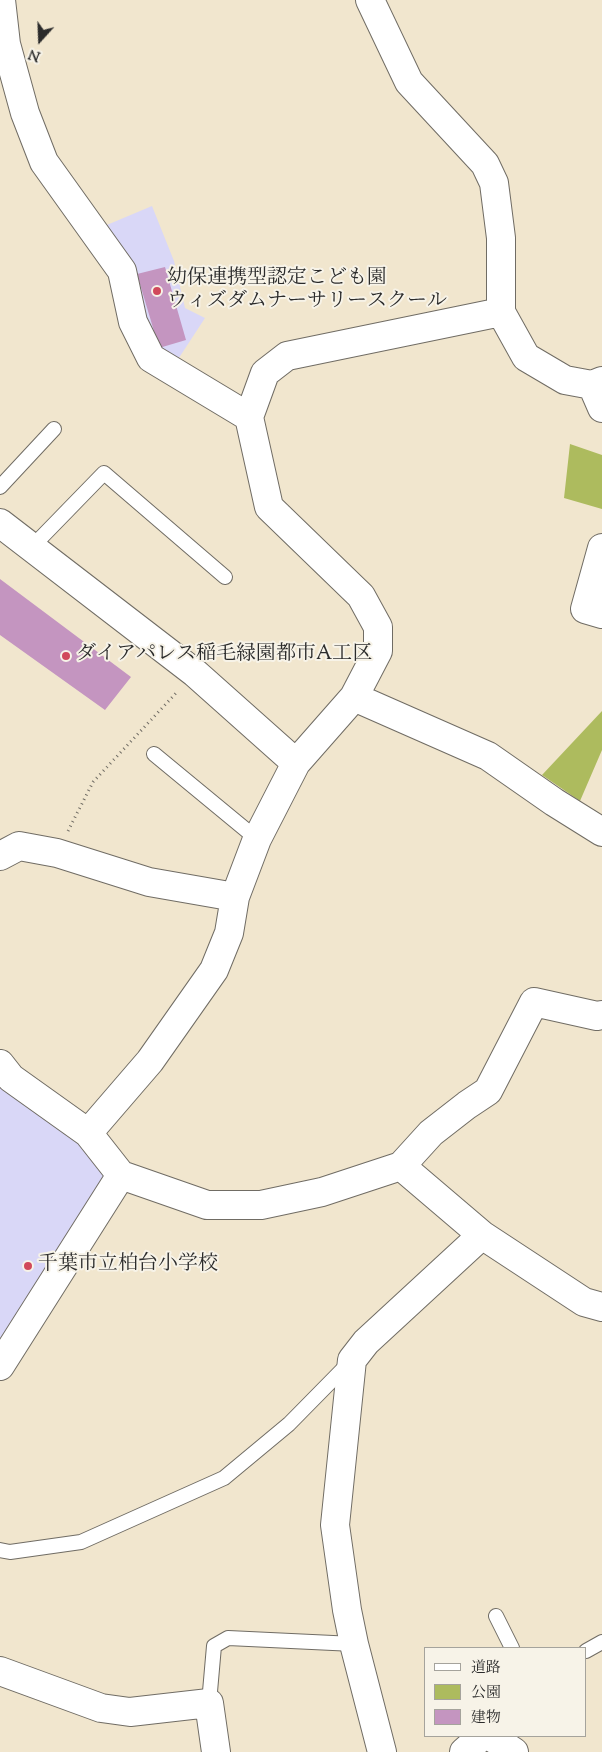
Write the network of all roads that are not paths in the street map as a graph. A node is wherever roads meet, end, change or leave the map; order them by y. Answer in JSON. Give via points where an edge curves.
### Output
{"nodes":[{"id":1,"x":0,"y":0,"type":"edge"},
{"id":2,"x":370,"y":0,"type":"edge"},
{"id":3,"x":501,"y":312,"type":"junction"},
{"id":4,"x":599,"y":391,"type":"edge"},
{"id":5,"x":249,"y":417,"type":"junction"},
{"id":6,"x":54,"y":429,"type":"dead end"},
{"id":7,"x":0,"y":488,"type":"edge"},
{"id":8,"x":0,"y":523,"type":"edge"},
{"id":9,"x":32,"y":547,"type":"junction"},
{"id":10,"x":602,"y":548,"type":"edge"},
{"id":11,"x":225,"y":577,"type":"dead end"},
{"id":12,"x":602,"y":614,"type":"edge"},
{"id":13,"x":354,"y":697,"type":"junction"},
{"id":14,"x":154,"y":754,"type":"dead end"},
{"id":15,"x":296,"y":763,"type":"junction"},
{"id":16,"x":602,"y":832,"type":"edge"},
{"id":17,"x":256,"y":839,"type":"junction"},
{"id":18,"x":1,"y":854,"type":"edge"},
{"id":19,"x":234,"y":897,"type":"junction"},
{"id":20,"x":602,"y":1015,"type":"edge"},
{"id":21,"x":0,"y":1064,"type":"edge"},
{"id":22,"x":88,"y":1133,"type":"junction"},
{"id":23,"x":401,"y":1166,"type":"junction"},
{"id":24,"x":121,"y":1175,"type":"junction"},
{"id":25,"x":482,"y":1235,"type":"junction"},
{"id":26,"x":602,"y":1307,"type":"edge"},
{"id":27,"x":352,"y":1360,"type":"junction"},
{"id":28,"x":0,"y":1366,"type":"edge"},
{"id":29,"x":0,"y":1550,"type":"edge"},
{"id":30,"x":496,"y":1616,"type":"dead end"},
{"id":31,"x":602,"y":1642,"type":"edge"},
{"id":32,"x":354,"y":1644,"type":"junction"},
{"id":33,"x":512,"y":1647,"type":"edge"},
{"id":34,"x":587,"y":1650,"type":"edge"},
{"id":35,"x":0,"y":1671,"type":"edge"},
{"id":36,"x":209,"y":1703,"type":"junction"},
{"id":37,"x":481,"y":1737,"type":"edge"},
{"id":38,"x":492,"y":1737,"type":"edge"},
{"id":39,"x":216,"y":1752,"type":"edge"},
{"id":40,"x":382,"y":1752,"type":"edge"},
{"id":41,"x":464,"y":1752,"type":"edge"},
{"id":42,"x":514,"y":1752,"type":"edge"}],
"edges":[{"from":1,"to":5,"type":"street","via":[[6,44],[25,113],[44,162],[122,271],[133,322],[151,358]]},
{"from":2,"to":3,"type":"street","via":[[409,82],[485,164],[494,183],[501,238]]},
{"from":3,"to":4,"type":"street","via":[[526,357],[565,380]]},
{"from":3,"to":5,"type":"street","via":[[286,356],[266,373]]},
{"from":5,"to":13,"type":"street","via":[[269,507],[361,596],[378,626],[378,651]]},
{"from":6,"to":7,"type":"lane"},
{"from":8,"to":9,"type":"street"},
{"from":9,"to":11,"type":"lane","via":[[104,473]]},
{"from":9,"to":15,"type":"street","via":[[194,673]]},
{"from":10,"to":12,"type":"street","via":[[585,609]]},
{"from":13,"to":15,"type":"street"},
{"from":13,"to":16,"type":"street","via":[[488,756]]},
{"from":14,"to":17,"type":"lane"},
{"from":15,"to":17,"type":"street"},
{"from":17,"to":19,"type":"street"},
{"from":18,"to":19,"type":"street","via":[[19,846],[149,882]]},
{"from":19,"to":22,"type":"street","via":[[229,933],[214,970],[150,1061]]},
{"from":20,"to":23,"type":"street","via":[[534,1002],[488,1091],[431,1133]]},
{"from":21,"to":22,"type":"street","via":[[11,1078]]},
{"from":22,"to":24,"type":"street"},
{"from":23,"to":24,"type":"street","via":[[322,1192],[261,1205],[207,1205]]},
{"from":23,"to":25,"type":"street"},
{"from":24,"to":28,"type":"street"},
{"from":25,"to":26,"type":"street","via":[[584,1302]]},
{"from":25,"to":27,"type":"street","via":[[366,1342]]},
{"from":27,"to":29,"type":"lane","via":[[289,1424],[224,1478],[81,1542],[10,1552]]},
{"from":27,"to":32,"type":"street","via":[[335,1525]]},
{"from":30,"to":33,"type":"lane"},
{"from":31,"to":34,"type":"lane"},
{"from":32,"to":36,"type":"lane","via":[[228,1638],[214,1646]]},
{"from":32,"to":40,"type":"street"},
{"from":35,"to":36,"type":"street","via":[[111,1710],[130,1712]]},
{"from":36,"to":39,"type":"street"},
{"from":37,"to":41,"type":"street"},
{"from":38,"to":42,"type":"street"}]}
